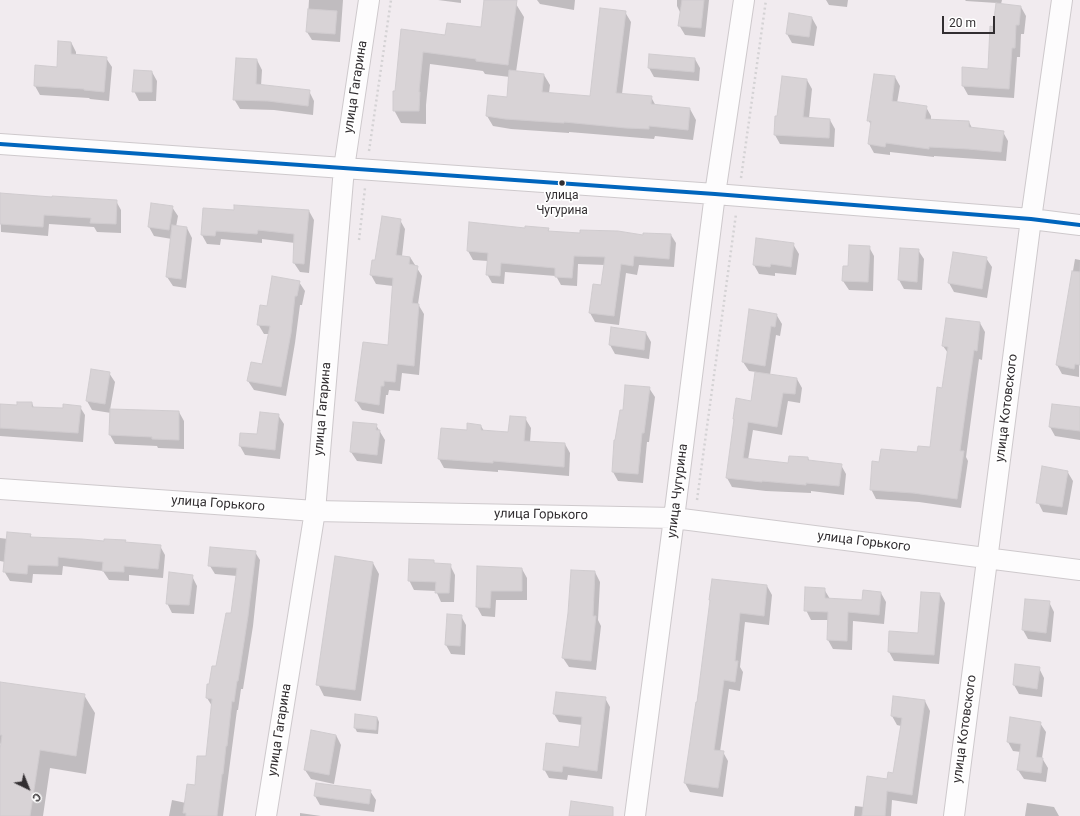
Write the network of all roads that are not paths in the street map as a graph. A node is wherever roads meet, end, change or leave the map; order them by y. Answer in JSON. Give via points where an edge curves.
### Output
{"nodes":[{"id":1,"x":369,"y":0,"type":"edge"},
{"id":2,"x":744,"y":0,"type":"edge"},
{"id":3,"x":1062,"y":0,"type":"edge"},
{"id":4,"x":0,"y":144,"type":"edge"},
{"id":5,"x":344,"y":168,"type":"junction"},
{"id":6,"x":715,"y":194,"type":"junction"},
{"id":7,"x":1030,"y":219,"type":"junction"},
{"id":8,"x":1080,"y":225,"type":"edge"},
{"id":9,"x":0,"y":490,"type":"edge"},
{"id":10,"x":315,"y":511,"type":"junction"},
{"id":11,"x":674,"y":518,"type":"junction"},
{"id":12,"x":988,"y":558,"type":"junction"},
{"id":13,"x":1080,"y":570,"type":"edge"},
{"id":14,"x":266,"y":816,"type":"edge"},
{"id":15,"x":635,"y":816,"type":"edge"},
{"id":16,"x":954,"y":816,"type":"edge"}],
"edges":[{"from":1,"to":5,"type":"street","name":"улица Гагарина"},
{"from":2,"to":6,"type":"street","name":"улица Чугурина"},
{"from":3,"to":7,"type":"street","name":"улица Котовского"},
{"from":4,"to":5,"type":"street"},
{"from":5,"to":6,"type":"street"},
{"from":5,"to":10,"type":"street","name":"улица Гагарина"},
{"from":6,"to":7,"type":"street"},
{"from":6,"to":11,"type":"street","name":"улица Чугурина"},
{"from":7,"to":8,"type":"street"},
{"from":7,"to":12,"type":"street","name":"улица Котовского"},
{"from":9,"to":10,"type":"street","name":"улица Горького"},
{"from":10,"to":11,"type":"street","name":"улица Горького"},
{"from":10,"to":14,"type":"street","name":"улица Гагарина"},
{"from":11,"to":12,"type":"street","name":"улица Горького"},
{"from":11,"to":15,"type":"street","name":"улица Чугурина"},
{"from":12,"to":13,"type":"street","name":"улица Горького"},
{"from":12,"to":16,"type":"street","name":"улица Котовского"}]}
